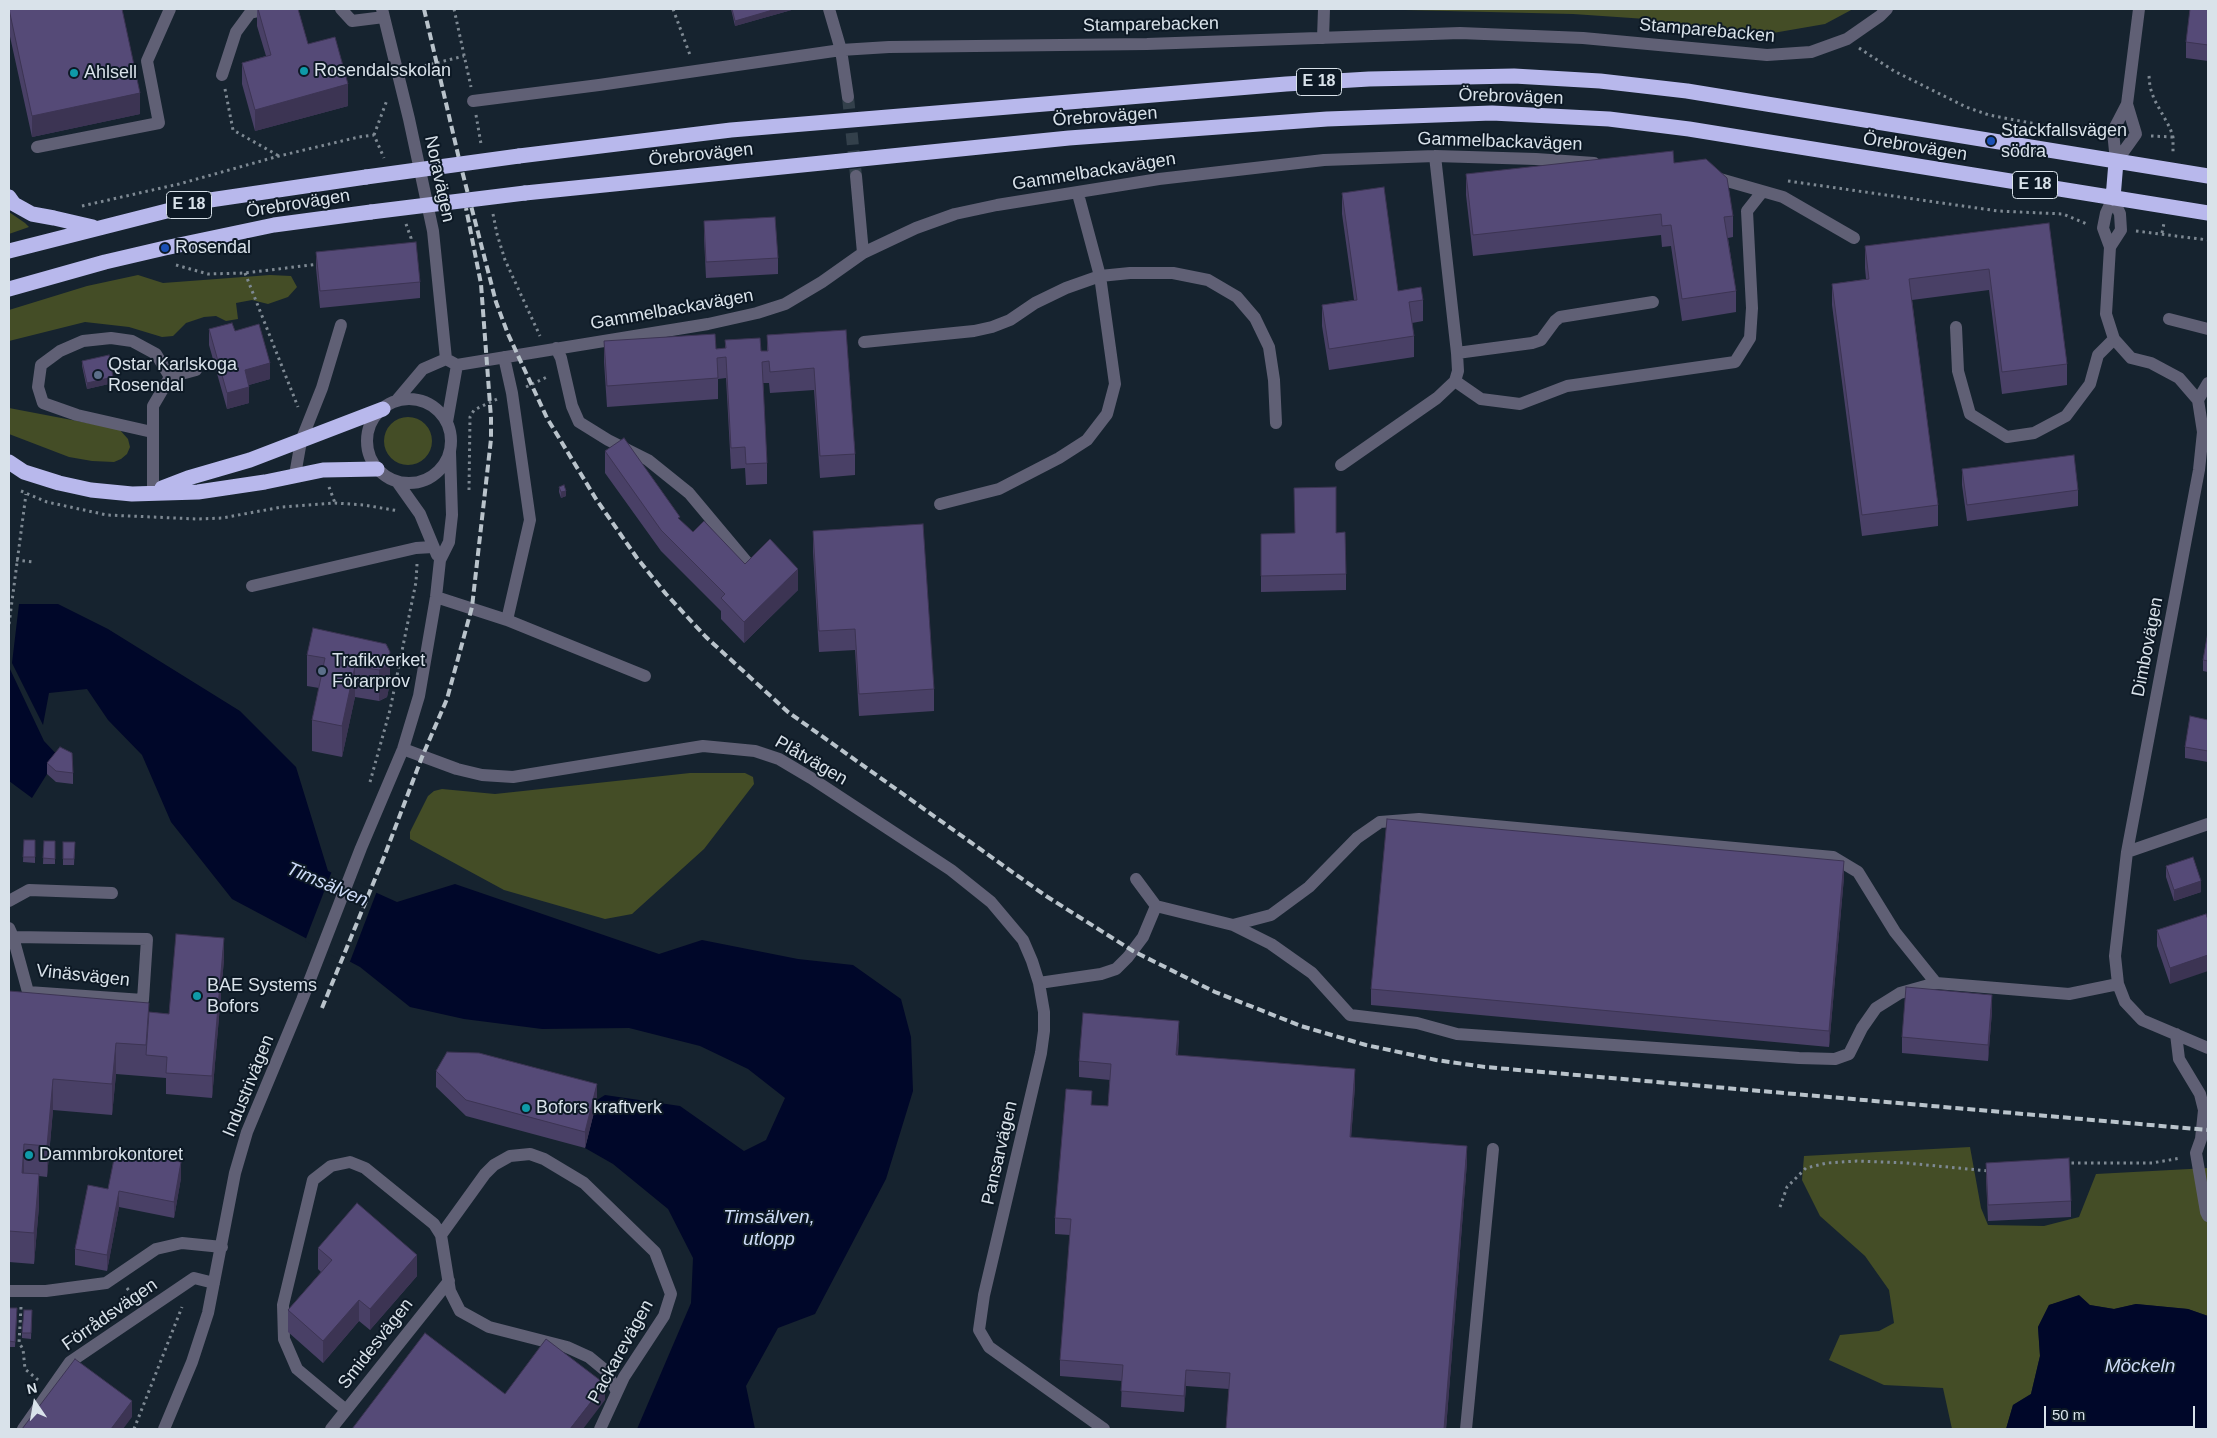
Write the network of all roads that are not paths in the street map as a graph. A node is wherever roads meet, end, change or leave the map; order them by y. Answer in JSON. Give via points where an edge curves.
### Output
{"nodes":[{"id":1,"x":170,"y":9,"type":"edge"},
{"id":2,"x":267,"y":9,"type":"edge"},
{"id":3,"x":341,"y":9,"type":"edge"},
{"id":4,"x":829,"y":9,"type":"edge"},
{"id":5,"x":1324,"y":9,"type":"edge"},
{"id":6,"x":1887,"y":9,"type":"edge"},
{"id":7,"x":2139,"y":9,"type":"edge"},
{"id":8,"x":383,"y":13,"type":"edge"},
{"id":9,"x":1323,"y":38,"type":"junction"},
{"id":10,"x":841,"y":50,"type":"junction"},
{"id":11,"x":222,"y":74,"type":"road end"},
{"id":12,"x":848,"y":98,"type":"tunnel mouth"},
{"id":13,"x":473,"y":100,"type":"road end"},
{"id":14,"x":2128,"y":104,"type":"junction"},
{"id":15,"x":37,"y":147,"type":"dead end"},
{"id":16,"x":1435,"y":156,"type":"junction"},
{"id":17,"x":2116,"y":162,"type":"junction"},
{"id":18,"x":1610,"y":164,"type":"edge"},
{"id":19,"x":856,"y":176,"type":"tunnel mouth"},
{"id":20,"x":1704,"y":176,"type":"edge"},
{"id":21,"x":2208,"y":176,"type":"edge"},
{"id":22,"x":1762,"y":192,"type":"junction"},
{"id":23,"x":1078,"y":194,"type":"junction"},
{"id":24,"x":9,"y":197,"type":"edge"},
{"id":25,"x":2113,"y":198,"type":"junction"},
{"id":26,"x":2208,"y":214,"type":"edge"},
{"id":27,"x":94,"y":228,"type":"junction"},
{"id":28,"x":1854,"y":238,"type":"dead end"},
{"id":29,"x":2110,"y":247,"type":"junction"},
{"id":30,"x":9,"y":251,"type":"edge"},
{"id":31,"x":863,"y":254,"type":"junction"},
{"id":32,"x":1100,"y":276,"type":"junction"},
{"id":33,"x":9,"y":289,"type":"edge"},
{"id":34,"x":1653,"y":302,"type":"dead end"},
{"id":35,"x":2168,"y":319,"type":"dead end"},
{"id":36,"x":341,"y":325,"type":"dead end"},
{"id":37,"x":1956,"y":327,"type":"dead end"},
{"id":38,"x":2208,"y":329,"type":"edge"},
{"id":39,"x":2114,"y":339,"type":"junction"},
{"id":40,"x":864,"y":342,"type":"dead end"},
{"id":41,"x":551,"y":348,"type":"junction"},
{"id":42,"x":1457,"y":353,"type":"junction"},
{"id":43,"x":504,"y":357,"type":"junction"},
{"id":44,"x":452,"y":362,"type":"junction"},
{"id":45,"x":196,"y":370,"type":"dead end"},
{"id":46,"x":170,"y":377,"type":"junction"},
{"id":47,"x":1455,"y":381,"type":"junction"},
{"id":48,"x":2208,"y":383,"type":"edge"},
{"id":49,"x":2198,"y":400,"type":"junction"},
{"id":50,"x":389,"y":405,"type":"junction"},
{"id":51,"x":448,"y":422,"type":"junction"},
{"id":52,"x":1276,"y":423,"type":"dead end"},
{"id":53,"x":152,"y":432,"type":"junction"},
{"id":54,"x":303,"y":434,"type":"junction"},
{"id":55,"x":450,"y":452,"type":"junction"},
{"id":56,"x":9,"y":462,"type":"edge"},
{"id":57,"x":1341,"y":465,"type":"dead end"},
{"id":58,"x":377,"y":469,"type":"junction"},
{"id":59,"x":295,"y":475,"type":"junction"},
{"id":60,"x":398,"y":483,"type":"junction"},
{"id":61,"x":153,"y":492,"type":"junction"},
{"id":62,"x":940,"y":504,"type":"dead end"},
{"id":63,"x":433,"y":547,"type":"junction"},
{"id":64,"x":440,"y":560,"type":"junction"},
{"id":65,"x":750,"y":567,"type":"edge"},
{"id":66,"x":252,"y":586,"type":"dead end"},
{"id":67,"x":436,"y":597,"type":"junction"},
{"id":68,"x":507,"y":620,"type":"junction"},
{"id":69,"x":645,"y":676,"type":"dead end"},
{"id":70,"x":403,"y":749,"type":"junction"},
{"id":71,"x":2208,"y":824,"type":"edge"},
{"id":72,"x":2127,"y":852,"type":"junction"},
{"id":73,"x":1136,"y":879,"type":"dead end"},
{"id":74,"x":112,"y":893,"type":"dead end"},
{"id":75,"x":9,"y":901,"type":"edge"},
{"id":76,"x":1156,"y":906,"type":"junction"},
{"id":77,"x":1233,"y":925,"type":"junction"},
{"id":78,"x":11,"y":932,"type":"edge"},
{"id":79,"x":1039,"y":983,"type":"junction"},
{"id":80,"x":1936,"y":983,"type":"junction"},
{"id":81,"x":2118,"y":984,"type":"junction"},
{"id":82,"x":2176,"y":1034,"type":"junction"},
{"id":83,"x":2208,"y":1048,"type":"edge"},
{"id":84,"x":1493,"y":1149,"type":"dead end"},
{"id":85,"x":2208,"y":1216,"type":"edge"},
{"id":86,"x":441,"y":1235,"type":"junction"},
{"id":87,"x":222,"y":1247,"type":"junction"},
{"id":88,"x":449,"y":1281,"type":"junction"},
{"id":89,"x":214,"y":1283,"type":"junction"},
{"id":90,"x":9,"y":1290,"type":"edge"},
{"id":91,"x":617,"y":1392,"type":"junction"},
{"id":92,"x":346,"y":1410,"type":"junction"},
{"id":93,"x":23,"y":1429,"type":"edge"},
{"id":94,"x":164,"y":1429,"type":"edge"},
{"id":95,"x":332,"y":1429,"type":"edge"},
{"id":96,"x":600,"y":1429,"type":"edge"},
{"id":97,"x":1104,"y":1429,"type":"edge"},
{"id":98,"x":1466,"y":1429,"type":"edge"}],
"edges":[{"from":1,"to":15,"type":"street","via":[[147,61],[159,123]]},
{"from":2,"to":11,"type":"street","via":[[250,13],[236,32]]},
{"from":3,"to":8,"type":"street","via":[[352,21]]},
{"from":4,"to":10,"type":"street"},
{"from":5,"to":9,"type":"street"},
{"from":6,"to":9,"type":"street","name":"Stamparebacken","via":[[1847,39],[1811,52],[1767,55],[1529,35],[1460,33]]},
{"from":7,"to":14,"type":"street"},
{"from":8,"to":44,"type":"street","name":"Noravägen","via":[[433,231]]},
{"from":9,"to":10,"type":"street","name":"Stamparebacken"},
{"from":10,"to":12,"type":"street"},
{"from":10,"to":13,"type":"street","name":"Stamparebacken"},
{"from":14,"to":17,"type":"street","via":[[2113,131]]},
{"from":14,"to":17,"type":"street","via":[[2136,134]]},
{"from":16,"to":18,"type":"street","name":"Gammelbackavägen"},
{"from":16,"to":23,"type":"street","name":"Gammelbackavägen","via":[[1324,160],[1246,168]]},
{"from":16,"to":42,"type":"street"},
{"from":17,"to":21,"type":"highway","name":"Örebrovägen","number":"E 18"},
{"from":17,"to":25,"type":"highway"},
{"from":17,"to":27,"type":"highway","name":"Örebrovägen","number":"E 18","bridge":true,"via":[[1764,102],[1600,81],[1514,76],[1369,79],[732,130],[519,156],[210,200]]},
{"from":19,"to":31,"type":"street"},
{"from":20,"to":22,"type":"street"},
{"from":22,"to":28,"type":"street","via":[[1783,197]]},
{"from":22,"to":47,"type":"street","via":[[1747,211],[1752,308],[1750,338],[1734,362],[1567,386],[1520,404],[1481,399]]},
{"from":23,"to":31,"type":"street","name":"Gammelbackavägen","via":[[955,214],[916,228]]},
{"from":23,"to":32,"type":"street"},
{"from":24,"to":27,"type":"highway","via":[[14,204],[32,214]]},
{"from":25,"to":26,"type":"highway","name":"Örebrovägen","number":"E 18"},
{"from":25,"to":29,"type":"street","via":[[2103,228]]},
{"from":25,"to":29,"type":"street","via":[[2120,214],[2121,230]]},
{"from":25,"to":33,"type":"highway","name":"Örebrovägen","number":"E 18","bridge":true,"via":[[1689,129],[1609,120],[1492,113],[1328,119],[1069,138],[524,193],[371,212],[274,225],[172,246]]},
{"from":27,"to":30,"type":"highway","name":"Örebrovägen","number":"E 18"},
{"from":29,"to":39,"type":"street","via":[[2106,314]]},
{"from":31,"to":41,"type":"street","name":"Gammelbackavägen","via":[[785,304],[757,313],[708,324]]},
{"from":32,"to":40,"type":"street","via":[[1066,288],[992,327]]},
{"from":32,"to":52,"type":"street","via":[[1173,273],[1208,280],[1237,297],[1255,318],[1269,347]]},
{"from":32,"to":62,"type":"street","via":[[1115,384],[1107,414],[1086,440],[1059,458],[999,489]]},
{"from":34,"to":42,"type":"street","via":[[1560,317],[1541,340],[1532,343]]},
{"from":35,"to":38,"type":"street"},
{"from":36,"to":54,"type":"street","via":[[322,388]]},
{"from":37,"to":39,"type":"street","via":[[1958,371],[1970,414],[2007,437],[2034,433],[2066,416],[2090,384],[2098,356]]},
{"from":39,"to":49,"type":"street","via":[[2131,358],[2151,363],[2179,378]]},
{"from":41,"to":43,"type":"street","name":"Gammelbackavägen"},
{"from":41,"to":65,"type":"street","via":[[561,358],[579,422],[648,460],[689,493]]},
{"from":42,"to":47,"type":"street"},
{"from":43,"to":44,"type":"street","name":"Gammelbackavägen"},
{"from":43,"to":68,"type":"street","via":[[530,520]]},
{"from":44,"to":50,"type":"street","via":[[423,369]]},
{"from":44,"to":51,"type":"street","name":"Noravägen"},
{"from":45,"to":46,"type":"street"},
{"from":46,"to":53,"type":"street","via":[[153,406]]},
{"from":46,"to":53,"type":"street","via":[[156,354],[132,341],[111,338],[83,341],[60,351],[41,365],[38,387],[43,403],[77,415]]},
{"from":47,"to":57,"type":"street","via":[[1437,398]]},
{"from":48,"to":49,"type":"street"},
{"from":49,"to":72,"type":"street","name":"Dimbovägen","via":[[2203,432],[2199,470]]},
{"from":50,"to":51,"type":"street","via":[[418,400],[426,402]]},
{"from":50,"to":54,"type":"highway"},
{"from":50,"to":58,"type":"street","via":[[373,420],[367,441]]},
{"from":51,"to":55,"type":"street","via":[[452,436]]},
{"from":53,"to":61,"type":"street"},
{"from":54,"to":59,"type":"street"},
{"from":54,"to":61,"type":"highway"},
{"from":55,"to":60,"type":"street","via":[[438,472],[426,480]]},
{"from":55,"to":64,"type":"street","name":"Industrivägen","via":[[452,515],[449,542]]},
{"from":56,"to":61,"type":"highway","via":[[24,472],[83,488],[132,494]]},
{"from":58,"to":59,"type":"highway","via":[[323,470]]},
{"from":58,"to":60,"type":"street"},
{"from":59,"to":61,"type":"highway","via":[[198,492]]},
{"from":60,"to":63,"type":"street","via":[[420,514]]},
{"from":63,"to":64,"type":"street"},
{"from":63,"to":66,"type":"street","via":[[416,548]]},
{"from":64,"to":67,"type":"street","name":"Industrivägen"},
{"from":67,"to":68,"type":"street"},
{"from":67,"to":70,"type":"street","name":"Industrivägen","via":[[419,696]]},
{"from":68,"to":69,"type":"street"},
{"from":70,"to":79,"type":"street","name":"Plåtvägen","via":[[457,770],[482,776],[513,777],[703,746],[755,750],[779,759],[972,885],[1003,914],[1023,940]]},
{"from":70,"to":87,"type":"street","name":"Industrivägen","via":[[247,1132]]},
{"from":71,"to":72,"type":"street"},
{"from":72,"to":81,"type":"street","name":"Dimbovägen","via":[[2115,956]]},
{"from":73,"to":76,"type":"street"},
{"from":74,"to":75,"type":"street","via":[[29,890]]},
{"from":76,"to":77,"type":"street"},
{"from":76,"to":79,"type":"street","via":[[1143,937],[1116,969]]},
{"from":77,"to":80,"type":"street","via":[[1271,944],[1312,973],[1350,1015],[1417,1023],[1457,1034],[1835,1059],[1849,1054],[1876,1008],[1900,993]]},
{"from":77,"to":80,"type":"street","via":[[1271,915],[1309,887],[1357,838],[1380,822],[1419,819],[1832,857],[1858,872],[1895,932]]},
{"from":78,"to":78,"type":"street","name":"Vinäsvägen","via":[[28,992],[143,1000],[147,939]]},
{"from":79,"to":97,"type":"street","name":"Pansarvägen","via":[[1044,1012],[1041,1053],[984,1296],[979,1330],[989,1347]]},
{"from":80,"to":81,"type":"street","via":[[2069,994]]},
{"from":81,"to":82,"type":"street","name":"Dimbovägen","via":[[2125,1002],[2142,1020]]},
{"from":82,"to":83,"type":"street","name":"Dimbovägen"},
{"from":82,"to":85,"type":"street","via":[[2179,1058],[2200,1094],[2204,1110],[2196,1153]]},
{"from":84,"to":98,"type":"street"},
{"from":86,"to":88,"type":"street"},
{"from":86,"to":91,"type":"street","name":"Packarevägen","via":[[485,1174],[510,1156],[530,1154],[544,1159],[584,1183],[655,1252],[671,1294],[664,1316]]},
{"from":86,"to":92,"type":"street","via":[[434,1224],[365,1168],[350,1162],[331,1166],[313,1180],[283,1305],[284,1339],[297,1369]]},
{"from":87,"to":89,"type":"street","name":"Industrivägen"},
{"from":87,"to":90,"type":"street","via":[[182,1243],[156,1249],[106,1283],[78,1288]]},
{"from":88,"to":91,"type":"street","via":[[450,1291],[460,1311],[490,1327],[567,1347],[589,1357],[606,1371]]},
{"from":88,"to":92,"type":"street","name":"Smidesvägen"},
{"from":89,"to":93,"type":"street","name":"Förrådsvägen","via":[[194,1278],[70,1362]]},
{"from":89,"to":94,"type":"street","name":"Industrivägen","via":[[192,1362]]},
{"from":91,"to":96,"type":"street","name":"Packarevägen"},
{"from":92,"to":95,"type":"street","name":"Smidesvägen"}]}
